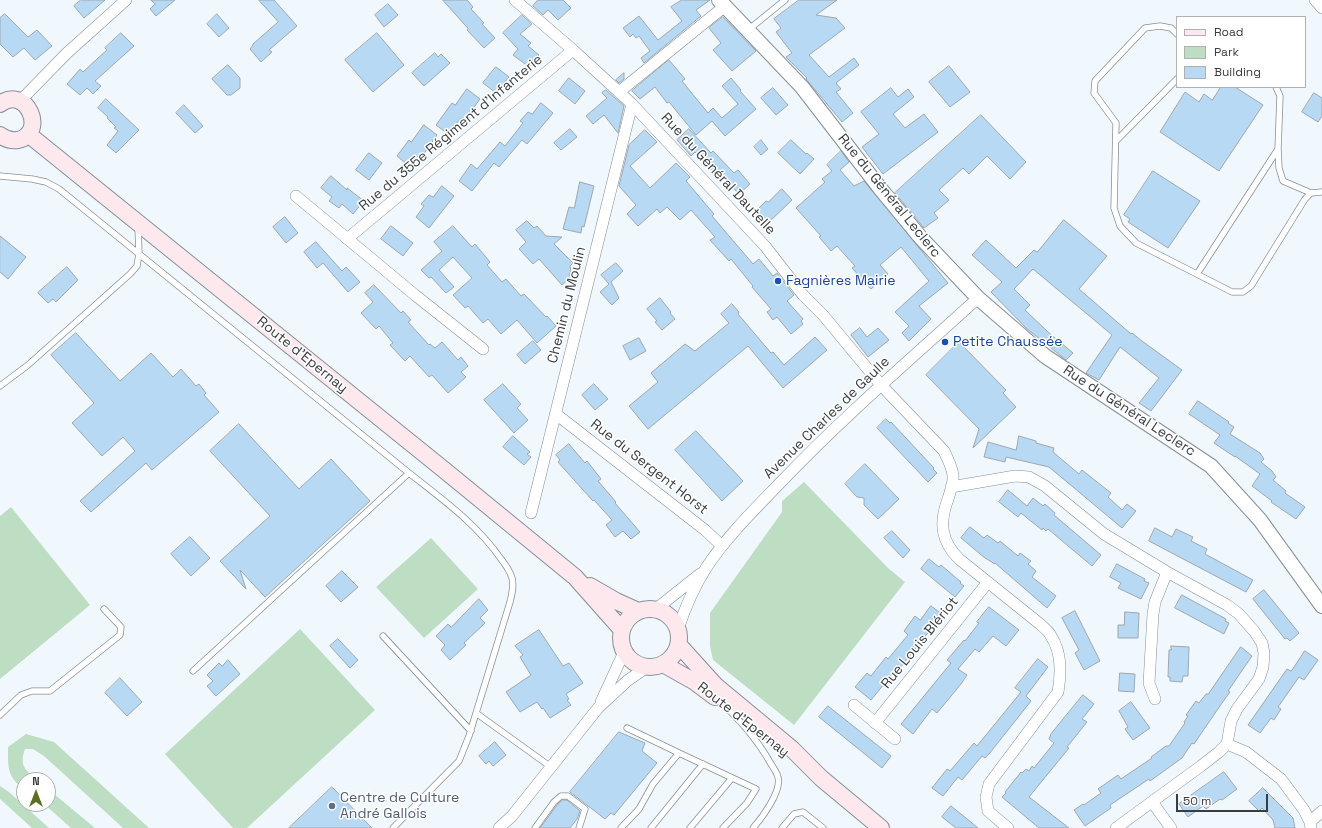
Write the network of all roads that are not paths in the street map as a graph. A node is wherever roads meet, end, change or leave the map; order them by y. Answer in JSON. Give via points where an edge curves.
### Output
{"nodes":[{"id":1,"x":126,"y":0,"type":"edge"},
{"id":2,"x":515,"y":0,"type":"edge"},
{"id":3,"x":785,"y":0,"type":"edge"},
{"id":4,"x":1315,"y":0,"type":"edge"},
{"id":5,"x":722,"y":3,"type":"edge"},
{"id":6,"x":1322,"y":8,"type":"edge"},
{"id":7,"x":748,"y":30,"type":"junction"},
{"id":8,"x":1176,"y":33,"type":"edge"},
{"id":9,"x":574,"y":50,"type":"junction"},
{"id":10,"x":1176,"y":80,"type":"edge"},
{"id":11,"x":1276,"y":88,"type":"edge"},
{"id":12,"x":619,"y":92,"type":"junction"},
{"id":13,"x":20,"y":101,"type":"junction"},
{"id":14,"x":0,"y":104,"type":"edge"},
{"id":15,"x":632,"y":104,"type":"junction"},
{"id":16,"x":28,"y":134,"type":"junction"},
{"id":17,"x":3,"y":139,"type":"edge"},
{"id":18,"x":1117,"y":140,"type":"junction"},
{"id":19,"x":1278,"y":149,"type":"junction"},
{"id":20,"x":0,"y":176,"type":"edge"},
{"id":21,"x":1322,"y":192,"type":"edge"},
{"id":22,"x":1311,"y":193,"type":"junction"},
{"id":23,"x":296,"y":196,"type":"dead end"},
{"id":24,"x":137,"y":221,"type":"junction"},
{"id":25,"x":347,"y":239,"type":"junction"},
{"id":26,"x":139,"y":254,"type":"junction"},
{"id":27,"x":1197,"y":274,"type":"junction"},
{"id":28,"x":978,"y":298,"type":"junction"},
{"id":29,"x":483,"y":349,"type":"dead end"},
{"id":30,"x":881,"y":385,"type":"junction"},
{"id":31,"x":0,"y":386,"type":"edge"},
{"id":32,"x":556,"y":414,"type":"junction"},
{"id":33,"x":409,"y":473,"type":"junction"},
{"id":34,"x":951,"y":487,"type":"junction"},
{"id":35,"x":531,"y":513,"type":"dead end"},
{"id":36,"x":722,"y":546,"type":"junction"},
{"id":37,"x":705,"y":569,"type":"junction"},
{"id":38,"x":1166,"y":572,"type":"junction"},
{"id":39,"x":575,"y":577,"type":"junction"},
{"id":40,"x":988,"y":582,"type":"junction"},
{"id":41,"x":1322,"y":606,"type":"edge"},
{"id":42,"x":104,"y":609,"type":"dead end"},
{"id":43,"x":656,"y":609,"type":"junction"},
{"id":44,"x":638,"y":611,"type":"junction"},
{"id":45,"x":678,"y":629,"type":"junction"},
{"id":46,"x":622,"y":630,"type":"junction"},
{"id":47,"x":383,"y":636,"type":"dead end"},
{"id":48,"x":679,"y":646,"type":"junction"},
{"id":49,"x":624,"y":652,"type":"junction"},
{"id":50,"x":655,"y":666,"type":"junction"},
{"id":51,"x":193,"y":671,"type":"dead end"},
{"id":52,"x":711,"y":694,"type":"junction"},
{"id":53,"x":1155,"y":699,"type":"dead end"},
{"id":54,"x":854,"y":705,"type":"dead end"},
{"id":55,"x":598,"y":708,"type":"junction"},
{"id":56,"x":476,"y":713,"type":"junction"},
{"id":57,"x":0,"y":715,"type":"edge"},
{"id":58,"x":875,"y":722,"type":"junction"},
{"id":59,"x":626,"y":728,"type":"dead end"},
{"id":60,"x":470,"y":731,"type":"junction"},
{"id":61,"x":895,"y":739,"type":"dead end"},
{"id":62,"x":1227,"y":744,"type":"junction"},
{"id":63,"x":679,"y":753,"type":"junction"},
{"id":64,"x":703,"y":764,"type":"junction"},
{"id":65,"x":551,"y":767,"type":"junction"},
{"id":66,"x":732,"y":778,"type":"junction"},
{"id":67,"x":821,"y":778,"type":"junction"},
{"id":68,"x":1152,"y":802,"type":"junction"},
{"id":69,"x":1322,"y":811,"type":"edge"},
{"id":70,"x":512,"y":816,"type":"junction"},
{"id":71,"x":1311,"y":825,"type":"edge"},
{"id":72,"x":820,"y":827,"type":"edge"},
{"id":73,"x":393,"y":828,"type":"edge"},
{"id":74,"x":499,"y":828,"type":"edge"},
{"id":75,"x":506,"y":828,"type":"edge"},
{"id":76,"x":535,"y":828,"type":"edge"},
{"id":77,"x":579,"y":828,"type":"edge"},
{"id":78,"x":621,"y":828,"type":"edge"},
{"id":79,"x":651,"y":828,"type":"edge"},
{"id":80,"x":690,"y":828,"type":"edge"},
{"id":81,"x":723,"y":828,"type":"edge"},
{"id":82,"x":753,"y":828,"type":"edge"},
{"id":83,"x":782,"y":828,"type":"edge"},
{"id":84,"x":881,"y":828,"type":"edge"},
{"id":85,"x":1008,"y":828,"type":"edge"},
{"id":86,"x":1116,"y":828,"type":"edge"},
{"id":87,"x":1171,"y":828,"type":"edge"}],
"edges":[{"from":1,"to":13,"type":"street","via":[[67,53]]},
{"from":2,"to":9,"type":"street","name":"Rue du Général Dautelle"},
{"from":3,"to":7,"type":"lane"},
{"from":4,"to":6,"type":"street"},
{"from":5,"to":7,"type":"street","name":"Rue du Général Leclerc"},
{"from":5,"to":12,"type":"street"},
{"from":7,"to":28,"type":"street","name":"Rue du Général Leclerc","via":[[802,87],[921,238]]},
{"from":8,"to":18,"type":"lane","via":[[1171,28],[1160,26],[1145,28],[1095,81],[1094,93],[1116,123]]},
{"from":9,"to":12,"type":"street","name":"Rue du Général Dautelle"},
{"from":9,"to":25,"type":"street","name":"Rue du 355e Régiment d'Infanterie"},
{"from":10,"to":18,"type":"lane"},
{"from":11,"to":19,"type":"lane","via":[[1280,96]]},
{"from":12,"to":15,"type":"street","name":"Rue du Général Dautelle"},
{"from":13,"to":14,"type":"main road","via":[[13,99]]},
{"from":13,"to":16,"type":"main road","via":[[30,110],[32,117]]},
{"from":15,"to":30,"type":"street","name":"Rue du Général Dautelle","via":[[765,246]]},
{"from":15,"to":32,"type":"street","name":"Chemin du Moulin"},
{"from":16,"to":17,"type":"main road","via":[[14,141]]},
{"from":16,"to":24,"type":"main road","name":"Route d'Epernay"},
{"from":18,"to":27,"type":"lane","via":[[1114,208],[1120,226],[1136,243]]},
{"from":19,"to":22,"type":"lane","via":[[1283,181]]},
{"from":19,"to":27,"type":"lane"},
{"from":20,"to":26,"type":"lane","via":[[46,182],[59,189]]},
{"from":21,"to":22,"type":"lane"},
{"from":22,"to":27,"type":"lane","via":[[1251,286],[1243,292],[1232,292]]},
{"from":23,"to":25,"type":"street"},
{"from":24,"to":26,"type":"lane"},
{"from":24,"to":39,"type":"main road","name":"Route d'Epernay"},
{"from":25,"to":29,"type":"street"},
{"from":26,"to":31,"type":"lane","via":[[137,266],[130,274],[28,365]]},
{"from":26,"to":33,"type":"lane"},
{"from":28,"to":30,"type":"street","name":"Avenue Charles de Gaulle"},
{"from":28,"to":41,"type":"street","name":"Rue du Général Leclerc","via":[[1045,356],[1212,466],[1260,520]]},
{"from":30,"to":34,"type":"street","name":"Rue du Général Dautelle","via":[[944,452],[954,476]]},
{"from":30,"to":36,"type":"street","name":"Avenue Charles de Gaulle","via":[[802,461]]},
{"from":32,"to":35,"type":"street","name":"Chemin du Moulin"},
{"from":32,"to":36,"type":"street","name":"Rue du Sergent Horst"},
{"from":33,"to":51,"type":"lane"},
{"from":33,"to":56,"type":"lane","via":[[472,525],[494,548],[511,576],[513,587],[510,602]]},
{"from":34,"to":38,"type":"street","via":[[1015,476],[1029,477],[1045,486],[1104,534]]},
{"from":34,"to":40,"type":"street","name":"Rue du Général Dautelle","via":[[942,526],[946,543],[959,559]]},
{"from":36,"to":37,"type":"street","name":"Avenue Charles de Gaulle"},
{"from":37,"to":43,"type":"street","name":"Avenue Charles de Gaulle"},
{"from":37,"to":45,"type":"street","name":"Avenue Charles de Gaulle","via":[[687,604]]},
{"from":38,"to":53,"type":"street","via":[[1153,614],[1149,683]]},
{"from":38,"to":62,"type":"street","via":[[1228,605],[1239,614],[1262,643],[1263,666],[1259,679],[1231,721]]},
{"from":39,"to":44,"type":"main road","name":"Route d'Epernay"},
{"from":39,"to":46,"type":"main road","name":"Route d'Epernay"},
{"from":40,"to":58,"type":"street","name":"Rue Louis Blériot"},
{"from":40,"to":85,"type":"street","name":"Rue du Général Dautelle","via":[[1040,624],[1051,636],[1060,659],[1058,692],[989,784],[986,796],[988,811]]},
{"from":42,"to":57,"type":"lane","via":[[121,627],[120,635],[50,691],[32,691],[21,695]]},
{"from":43,"to":44,"type":"main road"},
{"from":43,"to":45,"type":"main road","via":[[669,615]]},
{"from":44,"to":46,"type":"main road","via":[[631,616]]},
{"from":45,"to":48,"type":"main road"},
{"from":46,"to":49,"type":"main road"},
{"from":47,"to":60,"type":"lane"},
{"from":48,"to":50,"type":"main road","via":[[670,660]]},
{"from":48,"to":67,"type":"main road","name":"Route d'Epernay","via":[[716,686],[792,749]]},
{"from":49,"to":50,"type":"main road","via":[[630,660],[640,665]]},
{"from":49,"to":55,"type":"street"},
{"from":50,"to":52,"type":"main road","name":"Route d'Epernay","via":[[695,682]]},
{"from":50,"to":55,"type":"street","via":[[628,681]]},
{"from":52,"to":67,"type":"main road","name":"Route d'Epernay","via":[[795,761]]},
{"from":52,"to":82,"type":"lane","via":[[738,718],[754,737],[779,777],[777,793]]},
{"from":54,"to":58,"type":"street"},
{"from":55,"to":65,"type":"street"},
{"from":56,"to":60,"type":"lane"},
{"from":56,"to":65,"type":"lane"},
{"from":58,"to":61,"type":"street"},
{"from":59,"to":63,"type":"lane"},
{"from":60,"to":73,"type":"lane","via":[[459,761]]},
{"from":62,"to":68,"type":"street"},
{"from":62,"to":71,"type":"street","via":[[1246,752],[1281,779],[1304,810]]},
{"from":63,"to":64,"type":"lane"},
{"from":63,"to":78,"type":"lane","via":[[653,784],[639,809]]},
{"from":64,"to":66,"type":"lane"},
{"from":64,"to":79,"type":"lane"},
{"from":65,"to":70,"type":"street"},
{"from":66,"to":80,"type":"lane"},
{"from":66,"to":81,"type":"lane","via":[[756,789],[747,803]]},
{"from":67,"to":84,"type":"main road","name":"Route d'Epernay"},
{"from":68,"to":86,"type":"street"},
{"from":68,"to":87,"type":"street"},
{"from":69,"to":71,"type":"street"},
{"from":70,"to":74,"type":"street"},
{"from":70,"to":75,"type":"street"},
{"from":72,"to":83,"type":"lane","via":[[803,812],[794,814]]},
{"from":76,"to":77,"type":"lane","via":[[554,802],[561,796],[568,796],[585,809]]}]}
